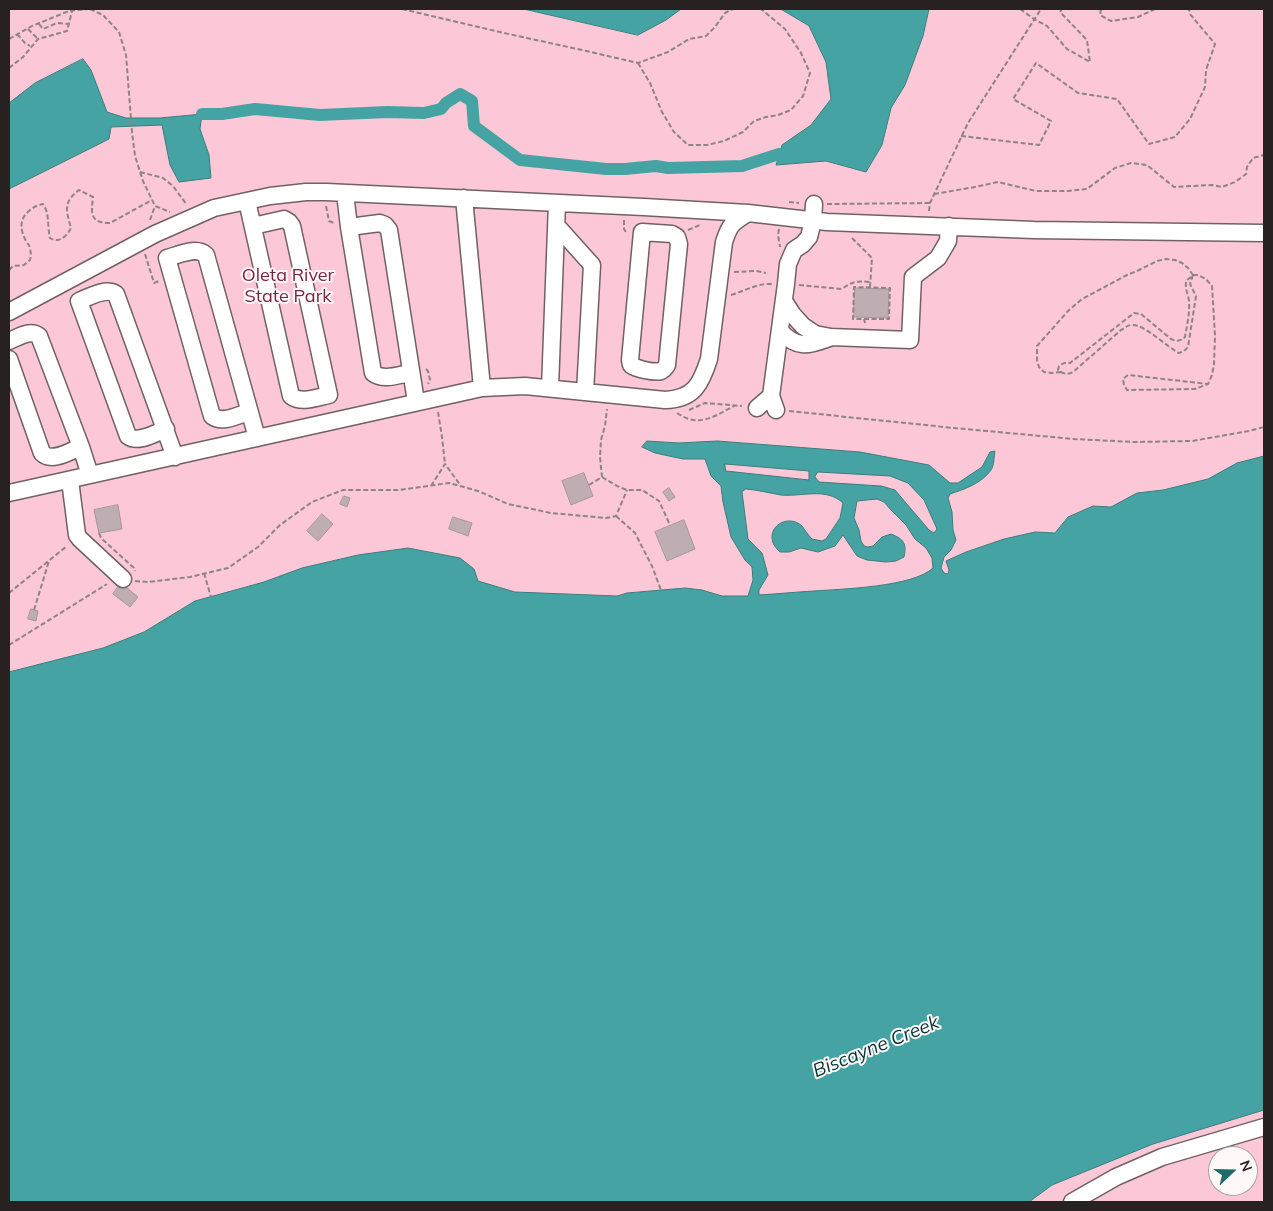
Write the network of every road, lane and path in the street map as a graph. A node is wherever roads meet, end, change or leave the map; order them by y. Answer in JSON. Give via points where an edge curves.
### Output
{"nodes":[{"id":1,"x":89,"y":9,"type":"edge"},
{"id":2,"x":402,"y":9,"type":"edge"},
{"id":3,"x":733,"y":9,"type":"edge"},
{"id":4,"x":761,"y":9,"type":"edge"},
{"id":5,"x":1020,"y":9,"type":"edge"},
{"id":6,"x":1041,"y":9,"type":"edge"},
{"id":7,"x":1062,"y":9,"type":"edge"},
{"id":8,"x":1101,"y":9,"type":"edge"},
{"id":9,"x":1155,"y":9,"type":"edge"},
{"id":10,"x":1189,"y":9,"type":"edge"},
{"id":11,"x":72,"y":11,"type":"junction"},
{"id":12,"x":1034,"y":19,"type":"junction"},
{"id":13,"x":39,"y":24,"type":"junction"},
{"id":14,"x":70,"y":24,"type":"junction"},
{"id":15,"x":28,"y":29,"type":"junction"},
{"id":16,"x":17,"y":34,"type":"junction"},
{"id":17,"x":9,"y":39,"type":"edge"},
{"id":18,"x":38,"y":39,"type":"junction"},
{"id":19,"x":31,"y":46,"type":"junction"},
{"id":20,"x":638,"y":63,"type":"junction"},
{"id":21,"x":9,"y":68,"type":"edge"},
{"id":22,"x":961,"y":136,"type":"junction"},
{"id":23,"x":1264,"y":155,"type":"edge"},
{"id":24,"x":140,"y":172,"type":"junction"},
{"id":25,"x":345,"y":193,"type":"junction"},
{"id":26,"x":934,"y":194,"type":"junction"},
{"id":27,"x":464,"y":198,"type":"junction"},
{"id":28,"x":152,"y":200,"type":"junction"},
{"id":29,"x":247,"y":201,"type":"junction"},
{"id":30,"x":557,"y":203,"type":"junction"},
{"id":31,"x":814,"y":204,"type":"dead end"},
{"id":32,"x":644,"y":207,"type":"junction"},
{"id":33,"x":710,"y":211,"type":"junction"},
{"id":34,"x":187,"y":212,"type":"junction"},
{"id":35,"x":748,"y":214,"type":"junction"},
{"id":36,"x":781,"y":217,"type":"junction"},
{"id":37,"x":813,"y":221,"type":"junction"},
{"id":38,"x":850,"y":223,"type":"junction"},
{"id":39,"x":926,"y":225,"type":"junction"},
{"id":40,"x":253,"y":226,"type":"junction"},
{"id":41,"x":349,"y":226,"type":"junction"},
{"id":42,"x":557,"y":226,"type":"junction"},
{"id":43,"x":949,"y":226,"type":"junction"},
{"id":44,"x":642,"y":232,"type":"junction"},
{"id":45,"x":157,"y":233,"type":"junction"},
{"id":46,"x":1264,"y":233,"type":"edge"},
{"id":47,"x":724,"y":242,"type":"junction"},
{"id":48,"x":144,"y":252,"type":"dead end"},
{"id":49,"x":781,"y":252,"type":"dead end"},
{"id":50,"x":167,"y":258,"type":"junction"},
{"id":51,"x":9,"y":270,"type":"edge"},
{"id":52,"x":721,"y":273,"type":"junction"},
{"id":53,"x":766,"y":273,"type":"dead end"},
{"id":54,"x":1193,"y":275,"type":"junction"},
{"id":55,"x":173,"y":278,"type":"junction"},
{"id":56,"x":70,"y":279,"type":"junction"},
{"id":57,"x":870,"y":288,"type":"junction"},
{"id":58,"x":79,"y":301,"type":"junction"},
{"id":59,"x":784,"y":301,"type":"junction"},
{"id":60,"x":9,"y":312,"type":"edge"},
{"id":61,"x":864,"y":319,"type":"junction"},
{"id":62,"x":867,"y":323,"type":"dead end"},
{"id":63,"x":780,"y":331,"type":"junction"},
{"id":64,"x":831,"y":338,"type":"junction"},
{"id":65,"x":9,"y":341,"type":"edge"},
{"id":66,"x":9,"y":359,"type":"edge"},
{"id":67,"x":647,"y":370,"type":"junction"},
{"id":68,"x":1060,"y":372,"type":"junction"},
{"id":69,"x":410,"y":373,"type":"junction"},
{"id":70,"x":1208,"y":384,"type":"junction"},
{"id":71,"x":482,"y":388,"type":"junction"},
{"id":72,"x":550,"y":388,"type":"junction"},
{"id":73,"x":586,"y":392,"type":"junction"},
{"id":74,"x":609,"y":394,"type":"junction"},
{"id":75,"x":329,"y":395,"type":"junction"},
{"id":76,"x":436,"y":398,"type":"junction"},
{"id":77,"x":644,"y":398,"type":"junction"},
{"id":78,"x":416,"y":402,"type":"junction"},
{"id":79,"x":774,"y":403,"type":"junction"},
{"id":80,"x":734,"y":406,"type":"junction"},
{"id":81,"x":757,"y":408,"type":"joint"},
{"id":82,"x":249,"y":412,"type":"junction"},
{"id":83,"x":335,"y":420,"type":"junction"},
{"id":84,"x":1264,"y":427,"type":"edge"},
{"id":85,"x":166,"y":429,"type":"junction"},
{"id":86,"x":256,"y":438,"type":"junction"},
{"id":87,"x":81,"y":447,"type":"junction"},
{"id":88,"x":176,"y":457,"type":"junction"},
{"id":89,"x":444,"y":464,"type":"junction"},
{"id":90,"x":90,"y":475,"type":"junction"},
{"id":91,"x":602,"y":477,"type":"junction"},
{"id":92,"x":70,"y":480,"type":"junction"},
{"id":93,"x":589,"y":485,"type":"dead end"},
{"id":94,"x":431,"y":486,"type":"junction"},
{"id":95,"x":461,"y":487,"type":"junction"},
{"id":96,"x":627,"y":490,"type":"junction"},
{"id":97,"x":9,"y":493,"type":"edge"},
{"id":98,"x":616,"y":516,"type":"junction"},
{"id":99,"x":670,"y":525,"type":"dead end"},
{"id":100,"x":68,"y":545,"type":"dead end"},
{"id":101,"x":49,"y":561,"type":"junction"},
{"id":102,"x":204,"y":573,"type":"junction"},
{"id":103,"x":123,"y":579,"type":"junction"},
{"id":104,"x":661,"y":590,"type":"dead end"},
{"id":105,"x":9,"y":593,"type":"edge"},
{"id":106,"x":211,"y":597,"type":"dead end"},
{"id":107,"x":34,"y":610,"type":"dead end"},
{"id":108,"x":9,"y":645,"type":"edge"},
{"id":109,"x":1264,"y":1127,"type":"edge"},
{"id":110,"x":1072,"y":1202,"type":"edge"}],
"edges":[{"from":1,"to":11,"type":"path"},
{"from":1,"to":24,"type":"path","via":[[103,15],[119,32],[126,56],[132,132]]},
{"from":2,"to":20,"type":"path"},
{"from":3,"to":20,"type":"path","via":[[706,36],[689,39],[668,52]]},
{"from":4,"to":20,"type":"path","via":[[785,29],[810,73],[803,96],[791,110],[754,121],[743,132],[724,141],[688,145],[674,132]]},
{"from":5,"to":12,"type":"path"},
{"from":6,"to":12,"type":"path"},
{"from":7,"to":12,"type":"path","via":[[1060,12],[1087,40],[1090,62],[1066,49],[1047,26]]},
{"from":8,"to":9,"type":"path","via":[[1100,15],[1111,21],[1138,17]]},
{"from":10,"to":22,"type":"path","via":[[1215,44],[1206,70],[1205,87],[1190,119],[1175,137],[1149,144],[1117,99],[1078,93],[1036,63],[1013,100],[1051,121],[1039,145]]},
{"from":11,"to":13,"type":"path"},
{"from":11,"to":14,"type":"path"},
{"from":12,"to":22,"type":"path"},
{"from":13,"to":14,"type":"path","via":[[43,29],[57,23]]},
{"from":13,"to":15,"type":"path"},
{"from":14,"to":18,"type":"path","via":[[67,31]]},
{"from":15,"to":16,"type":"path"},
{"from":15,"to":18,"type":"path"},
{"from":16,"to":17,"type":"path"},
{"from":16,"to":19,"type":"path"},
{"from":18,"to":19,"type":"path"},
{"from":19,"to":21,"type":"path"},
{"from":22,"to":26,"type":"path"},
{"from":23,"to":26,"type":"path","via":[[1252,158],[1246,174],[1222,187],[1174,186],[1148,165],[1131,163],[1115,168],[1087,189],[1036,190],[998,182]]},
{"from":24,"to":28,"type":"path"},
{"from":24,"to":34,"type":"path","via":[[162,178],[173,186]]},
{"from":25,"to":27,"type":"street"},
{"from":25,"to":29,"type":"street","via":[[290,194]]},
{"from":25,"to":41,"type":"street"},
{"from":26,"to":39,"type":"path"},
{"from":27,"to":30,"type":"street"},
{"from":27,"to":71,"type":"street"},
{"from":28,"to":34,"type":"path","via":[[156,206]]},
{"from":28,"to":51,"type":"path","via":[[110,223],[103,223],[92,215],[93,197],[79,190],[71,196],[66,213],[71,228],[64,238],[54,241],[48,230],[47,209],[38,204],[24,215],[21,223],[30,246],[30,260]]},
{"from":29,"to":34,"type":"street"},
{"from":29,"to":40,"type":"street"},
{"from":30,"to":32,"type":"street"},
{"from":30,"to":42,"type":"street"},
{"from":31,"to":37,"type":"street"},
{"from":32,"to":33,"type":"street"},
{"from":32,"to":44,"type":"street"},
{"from":33,"to":35,"type":"street"},
{"from":33,"to":47,"type":"street","via":[[722,224]]},
{"from":34,"to":45,"type":"street"},
{"from":35,"to":36,"type":"street"},
{"from":35,"to":47,"type":"street","via":[[728,229]]},
{"from":36,"to":37,"type":"street"},
{"from":36,"to":49,"type":"path","via":[[778,235]]},
{"from":37,"to":38,"type":"street"},
{"from":37,"to":59,"type":"street","via":[[809,238],[794,250],[788,264]]},
{"from":38,"to":39,"type":"street"},
{"from":38,"to":57,"type":"path","via":[[849,234],[872,258]]},
{"from":39,"to":43,"type":"street"},
{"from":40,"to":75,"type":"street","via":[[291,396],[301,400]]},
{"from":40,"to":75,"type":"street","via":[[284,220],[292,226]]},
{"from":41,"to":69,"type":"street","via":[[380,222],[389,230]]},
{"from":41,"to":69,"type":"street","via":[[372,373],[383,378]]},
{"from":42,"to":72,"type":"street"},
{"from":42,"to":73,"type":"street","via":[[592,265]]},
{"from":43,"to":46,"type":"street"},
{"from":43,"to":64,"type":"street","via":[[948,241],[938,258],[914,277],[910,340]]},
{"from":44,"to":67,"type":"street","via":[[630,360],[636,369]]},
{"from":44,"to":67,"type":"street","via":[[672,234],[679,244],[667,364],[660,371]]},
{"from":45,"to":50,"type":"street"},
{"from":45,"to":56,"type":"street"},
{"from":47,"to":52,"type":"street"},
{"from":48,"to":55,"type":"path","via":[[154,283]]},
{"from":50,"to":55,"type":"street"},
{"from":50,"to":82,"type":"street","via":[[197,250],[206,255]]},
{"from":52,"to":53,"type":"path","via":[[751,270]]},
{"from":52,"to":77,"type":"street","via":[[709,359],[698,386],[692,393],[675,400]]},
{"from":54,"to":68,"type":"path","via":[[1186,281],[1188,313],[1185,337],[1181,340],[1171,339],[1142,314],[1134,313],[1070,363],[1059,366]]},
{"from":54,"to":68,"type":"path","via":[[1190,284],[1196,296],[1195,305],[1188,347],[1184,351],[1174,350],[1143,328],[1127,326],[1073,372]]},
{"from":54,"to":68,"type":"path","via":[[1182,263],[1166,259],[1082,299],[1037,346],[1037,361],[1044,372]]},
{"from":54,"to":70,"type":"path","via":[[1206,279],[1212,286],[1214,364]]},
{"from":55,"to":82,"type":"street","via":[[212,416],[221,420]]},
{"from":56,"to":58,"type":"street"},
{"from":56,"to":60,"type":"street"},
{"from":57,"to":61,"type":"path","via":[[854,287],[853,319]]},
{"from":57,"to":61,"type":"path","via":[[890,288],[889,319]]},
{"from":58,"to":85,"type":"street","via":[[106,291],[116,294]]},
{"from":58,"to":85,"type":"street","via":[[128,436],[137,440]]},
{"from":59,"to":63,"type":"street"},
{"from":59,"to":64,"type":"street","via":[[803,326],[814,334]]},
{"from":61,"to":62,"type":"path"},
{"from":63,"to":64,"type":"street","via":[[793,342],[804,345]]},
{"from":63,"to":79,"type":"street"},
{"from":65,"to":87,"type":"street","via":[[31,332],[39,336]]},
{"from":66,"to":87,"type":"street","via":[[42,453],[52,458]]},
{"from":67,"to":77,"type":"street"},
{"from":69,"to":78,"type":"street"},
{"from":70,"to":70,"type":"path","via":[[1195,389],[1127,390],[1123,379],[1128,375]]},
{"from":71,"to":72,"type":"street"},
{"from":71,"to":76,"type":"street"},
{"from":72,"to":73,"type":"street"},
{"from":73,"to":74,"type":"street"},
{"from":74,"to":77,"type":"street"},
{"from":74,"to":91,"type":"path","via":[[601,440]]},
{"from":75,"to":83,"type":"street"},
{"from":76,"to":78,"type":"street"},
{"from":76,"to":89,"type":"path"},
{"from":78,"to":83,"type":"street"},
{"from":79,"to":81,"type":"street"},
{"from":79,"to":84,"type":"path","via":[[1037,436],[1133,442],[1192,441]]},
{"from":80,"to":80,"type":"path","via":[[705,403],[691,410],[674,411],[695,421],[705,420]]},
{"from":80,"to":81,"type":"path"},
{"from":82,"to":86,"type":"street"},
{"from":83,"to":86,"type":"street"},
{"from":85,"to":88,"type":"street"},
{"from":86,"to":88,"type":"street"},
{"from":87,"to":90,"type":"street"},
{"from":88,"to":90,"type":"street"},
{"from":89,"to":94,"type":"path"},
{"from":89,"to":95,"type":"path"},
{"from":90,"to":92,"type":"street"},
{"from":91,"to":93,"type":"path"},
{"from":91,"to":96,"type":"path"},
{"from":92,"to":97,"type":"street"},
{"from":92,"to":103,"type":"street","via":[[77,535],[113,558]]},
{"from":94,"to":95,"type":"path","via":[[449,483]]},
{"from":94,"to":102,"type":"path","via":[[399,490],[343,490],[312,502],[228,568]]},
{"from":95,"to":98,"type":"path","via":[[508,504],[550,513]]},
{"from":96,"to":98,"type":"path"},
{"from":96,"to":99,"type":"path","via":[[642,490],[659,501]]},
{"from":98,"to":104,"type":"path","via":[[635,533]]},
{"from":100,"to":101,"type":"path"},
{"from":101,"to":105,"type":"path"},
{"from":101,"to":107,"type":"path"},
{"from":102,"to":103,"type":"path","via":[[148,582]]},
{"from":102,"to":106,"type":"path"},
{"from":103,"to":108,"type":"path","via":[[108,583]]},
{"from":109,"to":110,"type":"street","via":[[1162,1156]]}]}
